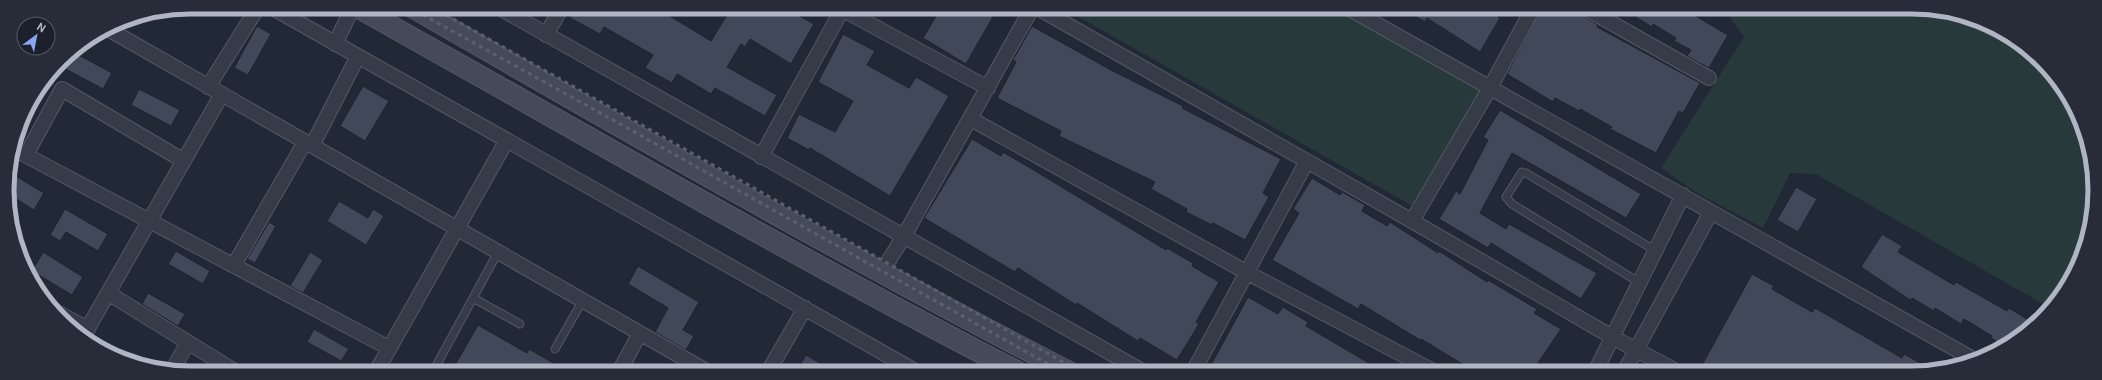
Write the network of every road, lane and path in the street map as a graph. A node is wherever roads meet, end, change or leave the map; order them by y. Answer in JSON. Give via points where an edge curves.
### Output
{"nodes":[{"id":1,"x":254,"y":14,"type":"edge"},
{"id":2,"x":283,"y":14,"type":"edge"},
{"id":3,"x":350,"y":14,"type":"edge"},
{"id":4,"x":369,"y":14,"type":"edge"},
{"id":5,"x":424,"y":14,"type":"edge"},
{"id":6,"x":510,"y":14,"type":"edge"},
{"id":7,"x":558,"y":14,"type":"edge"},
{"id":8,"x":839,"y":14,"type":"edge"},
{"id":9,"x":853,"y":14,"type":"edge"},
{"id":10,"x":1029,"y":14,"type":"edge"},
{"id":11,"x":1048,"y":14,"type":"edge"},
{"id":12,"x":1359,"y":14,"type":"edge"},
{"id":13,"x":1530,"y":14,"type":"edge"},
{"id":14,"x":1596,"y":14,"type":"edge"},
{"id":15,"x":113,"y":32,"type":"edge"},
{"id":16,"x":546,"y":35,"type":"junction"},
{"id":17,"x":335,"y":44,"type":"junction"},
{"id":18,"x":358,"y":56,"type":"junction"},
{"id":19,"x":1709,"y":78,"type":"dead end"},
{"id":20,"x":208,"y":87,"type":"junction"},
{"id":21,"x":988,"y":88,"type":"junction"},
{"id":22,"x":1490,"y":88,"type":"junction"},
{"id":23,"x":222,"y":94,"type":"junction"},
{"id":24,"x":971,"y":119,"type":"junction"},
{"id":25,"x":507,"y":140,"type":"junction"},
{"id":26,"x":308,"y":144,"type":"junction"},
{"id":27,"x":20,"y":152,"type":"edge"},
{"id":28,"x":761,"y":157,"type":"junction"},
{"id":29,"x":184,"y":161,"type":"junction"},
{"id":30,"x":1307,"y":162,"type":"junction"},
{"id":31,"x":1683,"y":196,"type":"junction"},
{"id":32,"x":1711,"y":212,"type":"junction"},
{"id":33,"x":150,"y":221,"type":"junction"},
{"id":34,"x":1412,"y":221,"type":"junction"},
{"id":35,"x":457,"y":228,"type":"junction"},
{"id":36,"x":904,"y":236,"type":"junction"},
{"id":37,"x":1656,"y":251,"type":"junction"},
{"id":38,"x":498,"y":252,"type":"junction"},
{"id":39,"x":234,"y":265,"type":"junction"},
{"id":40,"x":1246,"y":272,"type":"junction"},
{"id":41,"x":881,"y":273,"type":"junction"},
{"id":42,"x":1640,"y":283,"type":"junction"},
{"id":43,"x":108,"y":293,"type":"junction"},
{"id":44,"x":473,"y":298,"type":"junction"},
{"id":45,"x":583,"y":300,"type":"junction"},
{"id":46,"x":805,"y":308,"type":"junction"},
{"id":47,"x":520,"y":324,"type":"dead end"},
{"id":48,"x":86,"y":332,"type":"edge"},
{"id":49,"x":640,"y":333,"type":"junction"},
{"id":50,"x":1614,"y":338,"type":"junction"},
{"id":51,"x":188,"y":342,"type":"junction"},
{"id":52,"x":389,"y":348,"type":"junction"},
{"id":53,"x":555,"y":349,"type":"dead end"},
{"id":54,"x":1636,"y":349,"type":"junction"},
{"id":55,"x":1969,"y":357,"type":"edge"},
{"id":56,"x":175,"y":366,"type":"edge"},
{"id":57,"x":226,"y":366,"type":"edge"},
{"id":58,"x":379,"y":366,"type":"edge"},
{"id":59,"x":436,"y":366,"type":"dead end"},
{"id":60,"x":621,"y":366,"type":"edge"},
{"id":61,"x":698,"y":366,"type":"edge"},
{"id":62,"x":771,"y":366,"type":"edge"},
{"id":63,"x":906,"y":366,"type":"edge"},
{"id":64,"x":1007,"y":366,"type":"edge"},
{"id":65,"x":1057,"y":366,"type":"edge"},
{"id":66,"x":1133,"y":366,"type":"edge"},
{"id":67,"x":1196,"y":366,"type":"edge"},
{"id":68,"x":1424,"y":366,"type":"edge"},
{"id":69,"x":1598,"y":366,"type":"edge"},
{"id":70,"x":1627,"y":366,"type":"edge"},
{"id":71,"x":1667,"y":366,"type":"edge"}],
"edges":[{"from":1,"to":20,"type":"street"},
{"from":2,"to":17,"type":"street"},
{"from":3,"to":17,"type":"street"},
{"from":4,"to":64,"type":"main road","via":[[750,228]]},
{"from":5,"to":41,"type":"main road"},
{"from":6,"to":16,"type":"street"},
{"from":7,"to":16,"type":"street"},
{"from":8,"to":28,"type":"street"},
{"from":9,"to":21,"type":"street"},
{"from":10,"to":21,"type":"street"},
{"from":11,"to":30,"type":"street"},
{"from":12,"to":22,"type":"street"},
{"from":13,"to":22,"type":"street"},
{"from":14,"to":19,"type":"street"},
{"from":15,"to":20,"type":"street"},
{"from":16,"to":28,"type":"street"},
{"from":17,"to":18,"type":"street"},
{"from":18,"to":25,"type":"street"},
{"from":18,"to":26,"type":"street"},
{"from":20,"to":23,"type":"street"},
{"from":21,"to":24,"type":"street"},
{"from":22,"to":31,"type":"street"},
{"from":22,"to":34,"type":"street"},
{"from":23,"to":26,"type":"street"},
{"from":23,"to":29,"type":"street"},
{"from":24,"to":36,"type":"street"},
{"from":24,"to":40,"type":"street"},
{"from":25,"to":35,"type":"street"},
{"from":25,"to":46,"type":"street"},
{"from":26,"to":35,"type":"street"},
{"from":26,"to":39,"type":"street"},
{"from":27,"to":29,"type":"street","via":[[62,89]]},
{"from":27,"to":33,"type":"street"},
{"from":28,"to":36,"type":"street"},
{"from":29,"to":33,"type":"street"},
{"from":30,"to":34,"type":"street"},
{"from":30,"to":40,"type":"street"},
{"from":31,"to":32,"type":"street"},
{"from":31,"to":37,"type":"street"},
{"from":32,"to":54,"type":"street"},
{"from":32,"to":55,"type":"street"},
{"from":33,"to":39,"type":"street"},
{"from":33,"to":43,"type":"street"},
{"from":34,"to":50,"type":"street"},
{"from":35,"to":38,"type":"street"},
{"from":35,"to":52,"type":"street"},
{"from":36,"to":41,"type":"street"},
{"from":36,"to":66,"type":"street"},
{"from":37,"to":42,"type":"street"},
{"from":37,"to":42,"type":"lane","via":[[1526,173],[1522,172],[1518,176],[1506,197],[1512,204]]},
{"from":38,"to":44,"type":"lane"},
{"from":38,"to":45,"type":"street"},
{"from":39,"to":52,"type":"street"},
{"from":40,"to":67,"type":"street"},
{"from":40,"to":68,"type":"street"},
{"from":41,"to":65,"type":"main road"},
{"from":42,"to":50,"type":"street"},
{"from":43,"to":48,"type":"street"},
{"from":43,"to":51,"type":"street"},
{"from":44,"to":47,"type":"lane"},
{"from":44,"to":59,"type":"lane"},
{"from":45,"to":49,"type":"street"},
{"from":45,"to":53,"type":"lane"},
{"from":46,"to":62,"type":"street"},
{"from":46,"to":63,"type":"street"},
{"from":49,"to":60,"type":"street"},
{"from":49,"to":61,"type":"street"},
{"from":50,"to":54,"type":"street"},
{"from":50,"to":69,"type":"street"},
{"from":51,"to":56,"type":"street"},
{"from":51,"to":57,"type":"street"},
{"from":52,"to":58,"type":"street"},
{"from":54,"to":70,"type":"street"},
{"from":54,"to":71,"type":"street"}]}
